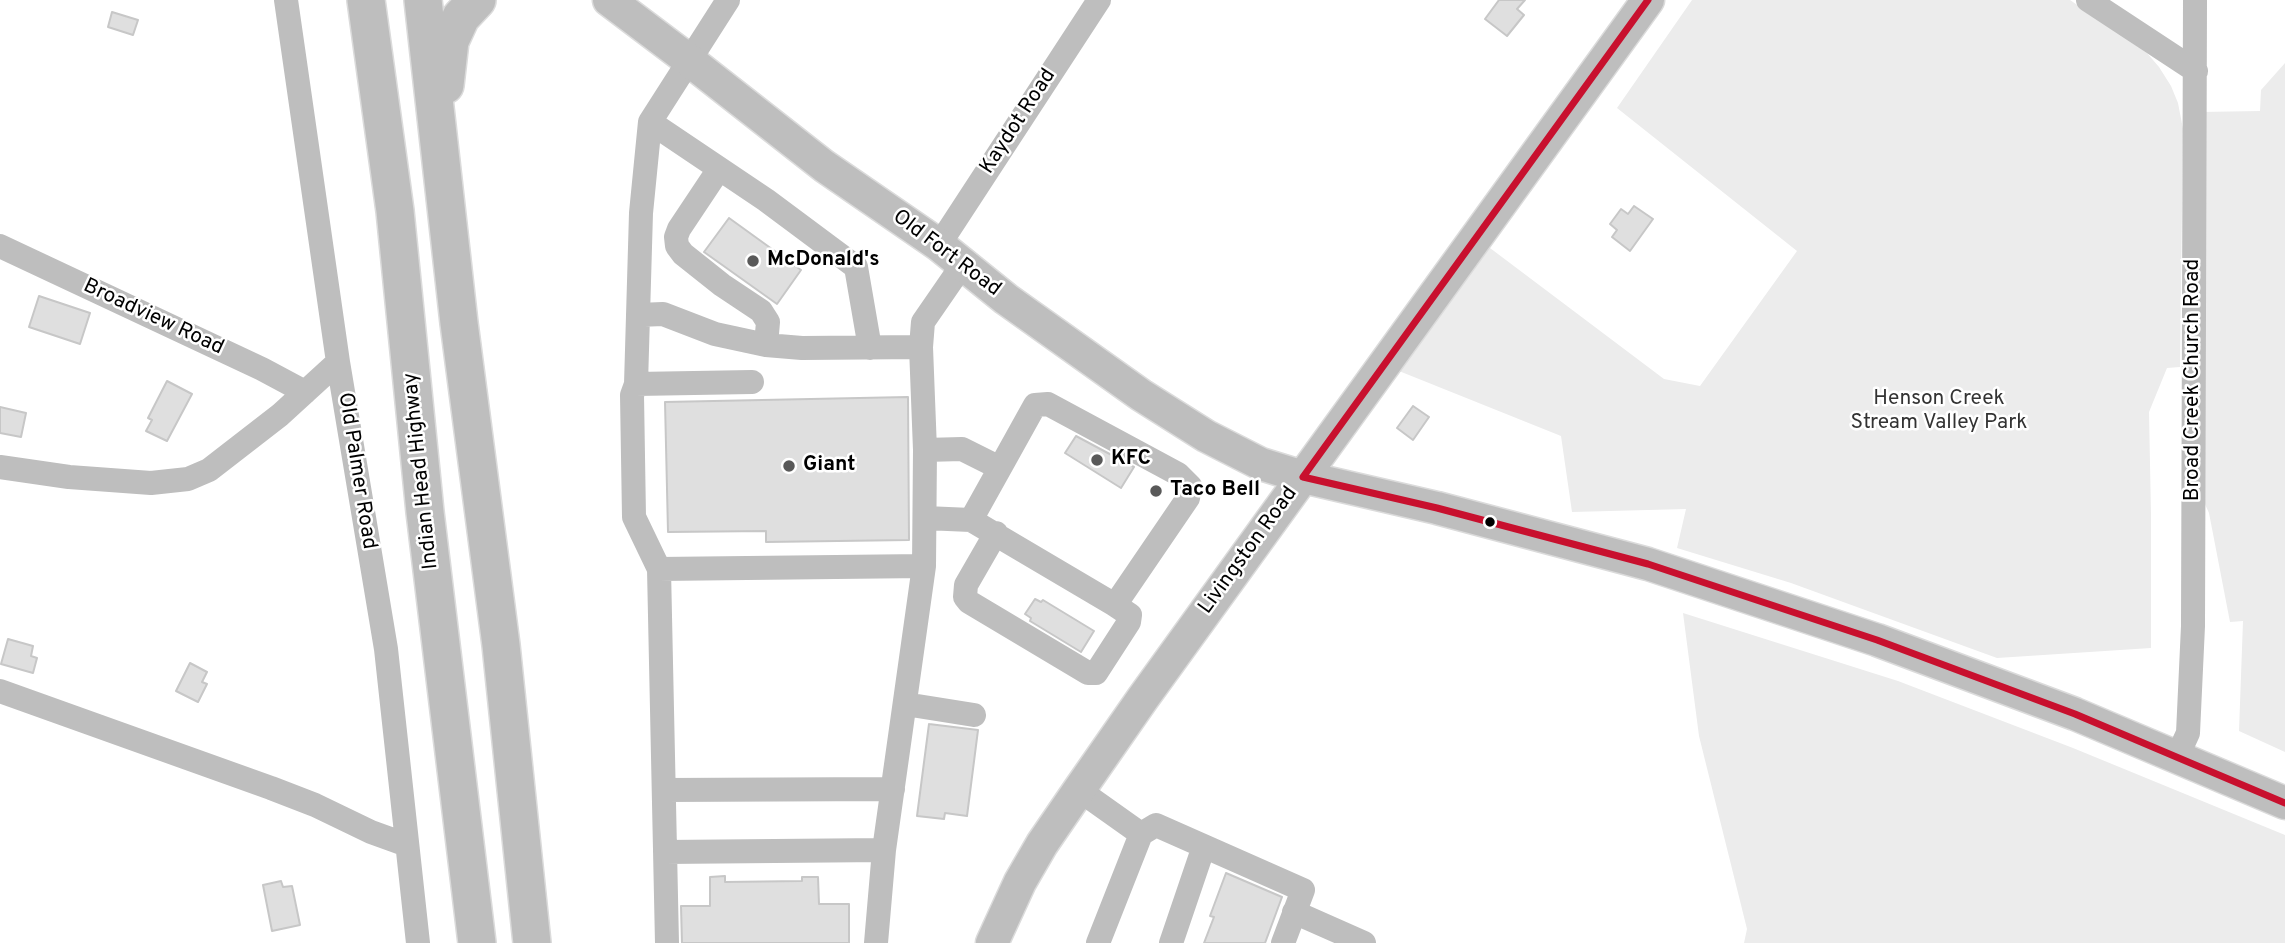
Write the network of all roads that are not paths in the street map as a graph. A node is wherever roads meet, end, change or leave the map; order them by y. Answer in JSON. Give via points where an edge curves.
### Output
{"nodes":[{"id":1,"x":286,"y":0,"type":"edge"},
{"id":2,"x":366,"y":0,"type":"edge"},
{"id":3,"x":423,"y":0,"type":"edge"},
{"id":4,"x":477,"y":0,"type":"edge"},
{"id":5,"x":609,"y":0,"type":"edge"},
{"id":6,"x":728,"y":0,"type":"edge"},
{"id":7,"x":1099,"y":0,"type":"edge"},
{"id":8,"x":1648,"y":0,"type":"edge"},
{"id":9,"x":2088,"y":0,"type":"edge"},
{"id":10,"x":2195,"y":0,"type":"edge"},
{"id":11,"x":690,"y":61,"type":"junction"},
{"id":12,"x":2196,"y":71,"type":"junction"},
{"id":13,"x":650,"y":122,"type":"junction"},
{"id":14,"x":719,"y":169,"type":"junction"},
{"id":15,"x":443,"y":173,"type":"junction"},
{"id":16,"x":0,"y":246,"type":"edge"},
{"id":17,"x":951,"y":254,"type":"junction"},
{"id":18,"x":638,"y":315,"type":"junction"},
{"id":19,"x":766,"y":345,"type":"junction"},
{"id":20,"x":921,"y":347,"type":"junction"},
{"id":21,"x":870,"y":348,"type":"junction"},
{"id":22,"x":338,"y":362,"type":"junction"},
{"id":23,"x":752,"y":382,"type":"dead end"},
{"id":24,"x":636,"y":384,"type":"junction"},
{"id":25,"x":306,"y":392,"type":"junction"},
{"id":26,"x":925,"y":450,"type":"junction"},
{"id":27,"x":0,"y":467,"type":"edge"},
{"id":28,"x":1000,"y":468,"type":"junction"},
{"id":29,"x":1303,"y":477,"type":"junction"},
{"id":30,"x":925,"y":518,"type":"junction"},
{"id":31,"x":971,"y":520,"type":"junction"},
{"id":32,"x":996,"y":533,"type":"junction"},
{"id":33,"x":924,"y":566,"type":"junction"},
{"id":34,"x":659,"y":569,"type":"junction"},
{"id":35,"x":1115,"y":605,"type":"junction"},
{"id":36,"x":0,"y":691,"type":"edge"},
{"id":37,"x":905,"y":704,"type":"junction"},
{"id":38,"x":974,"y":715,"type":"dead end"},
{"id":39,"x":2177,"y":757,"type":"junction"},
{"id":40,"x":893,"y":789,"type":"junction"},
{"id":41,"x":664,"y":790,"type":"junction"},
{"id":42,"x":1079,"y":790,"type":"junction"},
{"id":43,"x":2285,"y":803,"type":"edge"},
{"id":44,"x":1141,"y":834,"type":"junction"},
{"id":45,"x":407,"y":845,"type":"junction"},
{"id":46,"x":1204,"y":846,"type":"junction"},
{"id":47,"x":884,"y":850,"type":"junction"},
{"id":48,"x":665,"y":852,"type":"junction"},
{"id":49,"x":1294,"y":912,"type":"junction"},
{"id":50,"x":1360,"y":942,"type":"edge"},
{"id":51,"x":418,"y":943,"type":"edge"},
{"id":52,"x":477,"y":943,"type":"edge"},
{"id":53,"x":532,"y":943,"type":"edge"},
{"id":54,"x":667,"y":943,"type":"edge"},
{"id":55,"x":876,"y":943,"type":"edge"},
{"id":56,"x":992,"y":943,"type":"edge"},
{"id":57,"x":1098,"y":943,"type":"edge"},
{"id":58,"x":1171,"y":943,"type":"edge"},
{"id":59,"x":1283,"y":943,"type":"edge"}],
"edges":[{"from":1,"to":22,"type":"street","name":"Old Palmer Road"},
{"from":2,"to":52,"type":"highway","name":"Indian Head Highway","via":[[395,211],[425,512]]},
{"from":3,"to":15,"type":"highway"},
{"from":4,"to":15,"type":"highway","via":[[461,17],[450,41]]},
{"from":5,"to":11,"type":"main road","name":"Old Fort Road"},
{"from":6,"to":11,"type":"street"},
{"from":7,"to":17,"type":"street","name":"Kaydot Road"},
{"from":8,"to":29,"type":"main road","name":"Livingston Road"},
{"from":9,"to":12,"type":"street"},
{"from":10,"to":12,"type":"street","name":"Broad Creek Church Road"},
{"from":11,"to":13,"type":"street"},
{"from":11,"to":17,"type":"main road","name":"Old Fort Road","via":[[824,166]]},
{"from":12,"to":39,"type":"street","name":"Broad Creek Church Road","via":[[2193,626],[2188,733]]},
{"from":13,"to":14,"type":"street"},
{"from":13,"to":18,"type":"street"},
{"from":14,"to":19,"type":"street","via":[[679,229],[677,246],[761,311],[768,322]]},
{"from":14,"to":21,"type":"street","via":[[856,267]]},
{"from":15,"to":53,"type":"highway"},
{"from":16,"to":25,"type":"street","name":"Broadview Road"},
{"from":17,"to":20,"type":"street","name":"Kaydot Road","via":[[923,322]]},
{"from":17,"to":29,"type":"main road","name":"Old Fort Road","via":[[1141,395],[1261,464]]},
{"from":18,"to":19,"type":"street","via":[[663,314],[715,334]]},
{"from":18,"to":24,"type":"street"},
{"from":19,"to":21,"type":"street"},
{"from":20,"to":21,"type":"street"},
{"from":20,"to":26,"type":"street","name":"Kaydot Road"},
{"from":22,"to":25,"type":"street"},
{"from":22,"to":45,"type":"street","name":"Old Palmer Road","via":[[386,649]]},
{"from":23,"to":24,"type":"street"},
{"from":24,"to":34,"type":"street","via":[[632,395],[634,517]]},
{"from":25,"to":27,"type":"street","via":[[209,471],[188,479],[151,483]]},
{"from":26,"to":28,"type":"street","via":[[962,449]]},
{"from":26,"to":30,"type":"street","name":"Kaydot Road"},
{"from":28,"to":31,"type":"street"},
{"from":28,"to":35,"type":"street","via":[[1035,405],[1048,404],[1178,474],[1190,486],[1188,498]]},
{"from":29,"to":39,"type":"main road","name":"Old Fort Road","via":[[1648,564],[1877,639]]},
{"from":29,"to":42,"type":"main road","name":"Livingston Road"},
{"from":30,"to":31,"type":"street"},
{"from":30,"to":33,"type":"street","name":"Kaydot Road"},
{"from":31,"to":32,"type":"street"},
{"from":32,"to":35,"type":"street"},
{"from":32,"to":35,"type":"street","via":[[966,585],[965,597],[1088,673],[1096,673],[1129,622],[1130,615]]},
{"from":33,"to":34,"type":"street"},
{"from":33,"to":37,"type":"street","name":"Kaydot Road"},
{"from":34,"to":41,"type":"street"},
{"from":36,"to":45,"type":"street","via":[[271,788]]},
{"from":37,"to":38,"type":"street"},
{"from":37,"to":40,"type":"street","name":"Kaydot Road"},
{"from":39,"to":43,"type":"main road","name":"Old Fort Road"},
{"from":40,"to":41,"type":"street"},
{"from":40,"to":47,"type":"street","name":"Kaydot Road"},
{"from":41,"to":48,"type":"street"},
{"from":42,"to":44,"type":"street"},
{"from":42,"to":56,"type":"main road","name":"Livingston Road","via":[[1020,882]]},
{"from":44,"to":46,"type":"street","via":[[1156,825]]},
{"from":44,"to":57,"type":"street"},
{"from":45,"to":51,"type":"street","name":"Old Palmer Road"},
{"from":46,"to":49,"type":"street","via":[[1303,890]]},
{"from":46,"to":58,"type":"street"},
{"from":47,"to":48,"type":"street"},
{"from":47,"to":55,"type":"street","name":"Kaydot Road"},
{"from":48,"to":54,"type":"street"},
{"from":49,"to":50,"type":"street"},
{"from":49,"to":59,"type":"street"}]}
